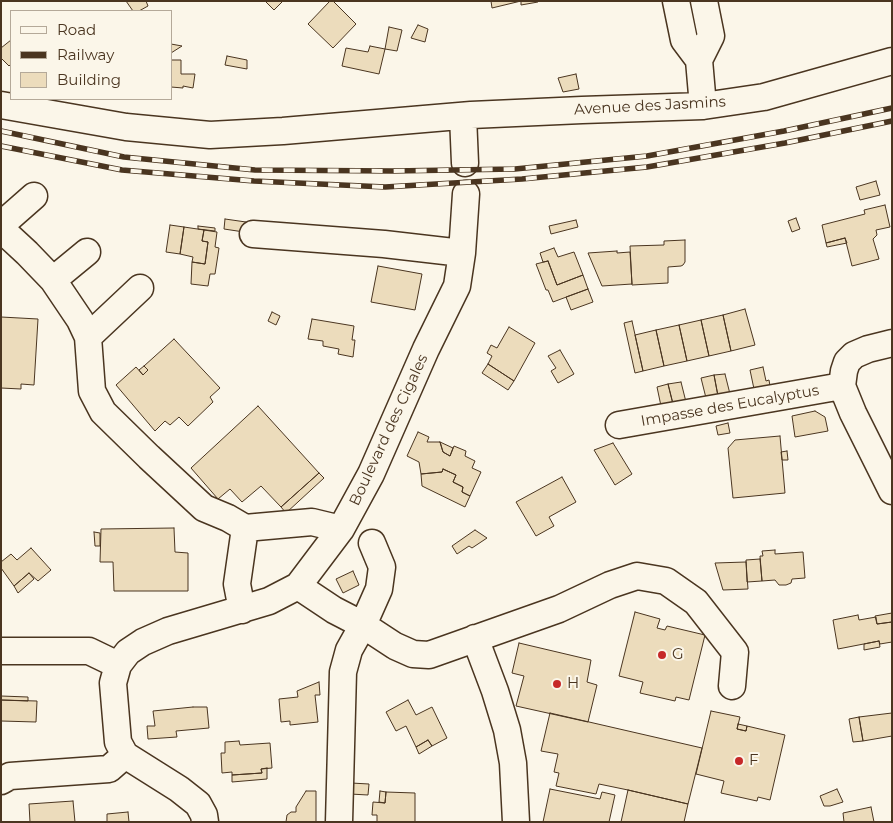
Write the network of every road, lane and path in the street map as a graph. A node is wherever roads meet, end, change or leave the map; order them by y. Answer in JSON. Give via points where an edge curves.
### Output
{"nodes":[{"id":1,"x":676,"y":1,"type":"edge"},
{"id":2,"x":704,"y":1,"type":"edge"},
{"id":3,"x":699,"y":60,"type":"junction"},
{"id":4,"x":892,"y":61,"type":"edge"},
{"id":5,"x":1,"y":105,"type":"edge"},
{"id":6,"x":703,"y":106,"type":"junction"},
{"id":7,"x":463,"y":116,"type":"junction"},
{"id":8,"x":465,"y":163,"type":"dead end"},
{"id":9,"x":466,"y":194,"type":"dead end"},
{"id":10,"x":34,"y":196,"type":"dead end"},
{"id":11,"x":1,"y":226,"type":"edge"},
{"id":12,"x":1,"y":230,"type":"edge"},
{"id":13,"x":253,"y":234,"type":"dead end"},
{"id":14,"x":87,"y":252,"type":"dead end"},
{"id":15,"x":462,"y":253,"type":"junction"},
{"id":16,"x":54,"y":280,"type":"junction"},
{"id":17,"x":140,"y":288,"type":"dead end"},
{"id":18,"x":88,"y":337,"type":"junction"},
{"id":19,"x":892,"y":343,"type":"edge"},
{"id":20,"x":842,"y":386,"type":"junction"},
{"id":21,"x":619,"y":425,"type":"dead end"},
{"id":22,"x":892,"y":491,"type":"edge"},
{"id":23,"x":245,"y":528,"type":"junction"},
{"id":24,"x":341,"y":529,"type":"junction"},
{"id":25,"x":372,"y":543,"type":"dead end"},
{"id":26,"x":298,"y":586,"type":"junction"},
{"id":27,"x":242,"y":610,"type":"junction"},
{"id":28,"x":363,"y":625,"type":"junction"},
{"id":29,"x":475,"y":638,"type":"junction"},
{"id":30,"x":1,"y":651,"type":"edge"},
{"id":31,"x":118,"y":665,"type":"junction"},
{"id":32,"x":732,"y":686,"type":"dead end"},
{"id":33,"x":125,"y":755,"type":"junction"},
{"id":34,"x":1,"y":781,"type":"edge"},
{"id":35,"x":204,"y":822,"type":"edge"},
{"id":36,"x":339,"y":822,"type":"edge"},
{"id":37,"x":516,"y":822,"type":"edge"}],
"edges":[{"from":1,"to":3,"type":"street","via":[[684,40]]},
{"from":2,"to":3,"type":"street","via":[[711,36]]},
{"from":3,"to":6,"type":"street"},
{"from":4,"to":6,"type":"street","name":"Avenue des Jasmins","via":[[764,97]]},
{"from":5,"to":7,"type":"street","via":[[126,126],[210,135]]},
{"from":6,"to":7,"type":"street","name":"Avenue des Jasmins"},
{"from":7,"to":8,"type":"street"},
{"from":9,"to":15,"type":"street","name":"Boulevard des Cigales"},
{"from":10,"to":11,"type":"street"},
{"from":12,"to":16,"type":"street"},
{"from":13,"to":15,"type":"street"},
{"from":14,"to":16,"type":"street"},
{"from":15,"to":24,"type":"street","name":"Boulevard des Cigales","via":[[457,286],[371,474]]},
{"from":16,"to":18,"type":"street"},
{"from":17,"to":18,"type":"street"},
{"from":18,"to":23,"type":"street","via":[[92,391],[103,412],[204,508]]},
{"from":19,"to":20,"type":"street","via":[[854,355],[847,362]]},
{"from":20,"to":21,"type":"street","name":"Impasse des Eucalyptus"},
{"from":20,"to":22,"type":"street"},
{"from":23,"to":24,"type":"street","via":[[312,522]]},
{"from":23,"to":27,"type":"street","via":[[237,584]]},
{"from":24,"to":26,"type":"street","name":"Boulevard des Cigales"},
{"from":25,"to":28,"type":"street","via":[[382,567],[379,589]]},
{"from":26,"to":27,"type":"street","name":"Boulevard des Cigales","via":[[269,602]]},
{"from":26,"to":28,"type":"street"},
{"from":27,"to":31,"type":"street","name":"Boulevard des Cigales","via":[[168,631],[143,642],[128,652]]},
{"from":28,"to":29,"type":"street","via":[[413,654],[429,655]]},
{"from":28,"to":36,"type":"street","via":[[349,650],[343,672]]},
{"from":29,"to":32,"type":"street","via":[[558,609],[610,584],[637,576],[666,581],[696,602],[735,652]]},
{"from":29,"to":37,"type":"street","via":[[507,730],[513,763]]},
{"from":30,"to":31,"type":"street","via":[[89,651]]},
{"from":31,"to":33,"type":"street","via":[[112,683],[118,742]]},
{"from":33,"to":34,"type":"street","via":[[109,769],[10,776]]},
{"from":33,"to":35,"type":"street","via":[[198,804]]}]}
